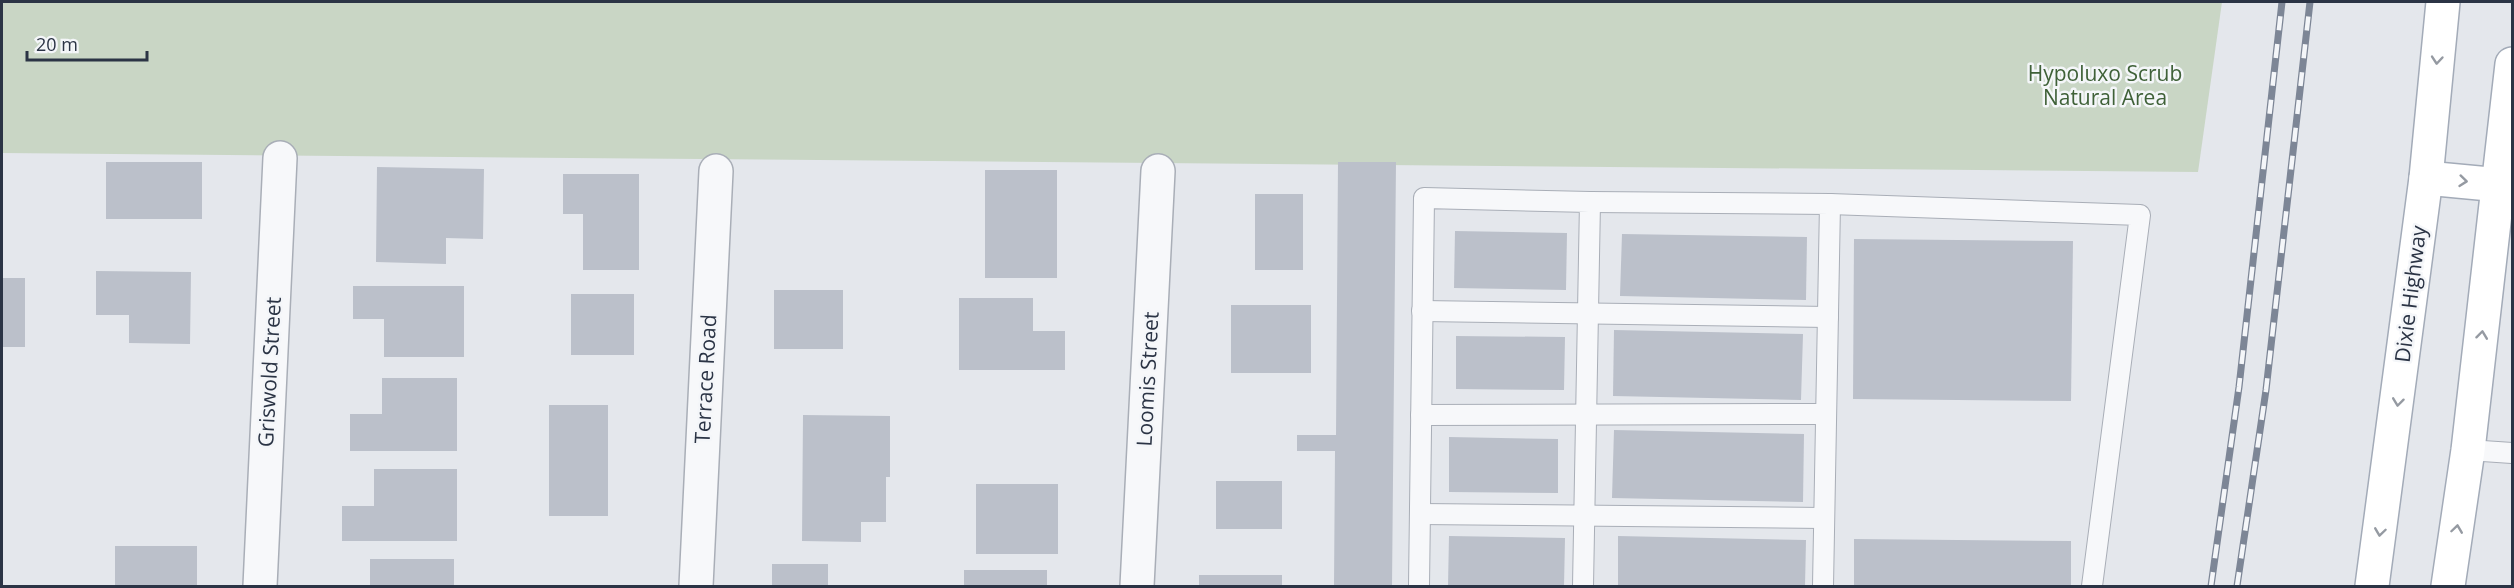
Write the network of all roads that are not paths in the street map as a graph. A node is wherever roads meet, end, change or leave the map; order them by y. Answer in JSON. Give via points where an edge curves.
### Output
{"nodes":[{"id":1,"x":2443,"y":2,"type":"edge"},
{"id":2,"x":2512,"y":64,"type":"edge"},
{"id":3,"x":280,"y":158,"type":"dead end"},
{"id":4,"x":716,"y":171,"type":"dead end"},
{"id":5,"x":1158,"y":171,"type":"dead end"},
{"id":6,"x":2426,"y":178,"type":"junction"},
{"id":7,"x":2500,"y":185,"type":"junction"},
{"id":8,"x":1590,"y":202,"type":"junction"},
{"id":9,"x":1830,"y":204,"type":"junction"},
{"id":10,"x":1422,"y":311,"type":"junction"},
{"id":11,"x":1588,"y":314,"type":"junction"},
{"id":12,"x":1828,"y":317,"type":"junction"},
{"id":13,"x":1586,"y":414,"type":"junction"},
{"id":14,"x":1826,"y":414,"type":"junction"},
{"id":15,"x":1421,"y":415,"type":"junction"},
{"id":16,"x":2468,"y":450,"type":"junction"},
{"id":17,"x":2512,"y":453,"type":"edge"},
{"id":18,"x":1420,"y":514,"type":"junction"},
{"id":19,"x":1584,"y":516,"type":"junction"},
{"id":20,"x":1824,"y":518,"type":"junction"},
{"id":21,"x":260,"y":586,"type":"edge"},
{"id":22,"x":696,"y":586,"type":"edge"},
{"id":23,"x":1137,"y":586,"type":"edge"},
{"id":24,"x":1419,"y":586,"type":"edge"},
{"id":25,"x":1583,"y":586,"type":"edge"},
{"id":26,"x":1823,"y":586,"type":"edge"},
{"id":27,"x":2092,"y":586,"type":"edge"},
{"id":28,"x":2372,"y":586,"type":"edge"},
{"id":29,"x":2448,"y":586,"type":"edge"}],
"edges":[{"from":1,"to":6,"type":"main road","name":"Dixie Highway","one_way":true},
{"from":2,"to":7,"type":"main road"},
{"from":3,"to":21,"type":"street","name":"Griswold Street"},
{"from":4,"to":22,"type":"street","name":"Terrace Road"},
{"from":5,"to":23,"type":"street","name":"Loomis Street"},
{"from":6,"to":7,"type":"main road","one_way":true},
{"from":6,"to":28,"type":"main road","name":"Dixie Highway","one_way":true},
{"from":16,"to":7,"type":"main road","one_way":true},
{"from":8,"to":9,"type":"lane"},
{"from":8,"to":10,"type":"lane","via":[[1424,198]]},
{"from":8,"to":11,"type":"lane"},
{"from":9,"to":12,"type":"lane"},
{"from":9,"to":27,"type":"lane","via":[[2140,215]]},
{"from":10,"to":11,"type":"lane"},
{"from":10,"to":15,"type":"lane"},
{"from":11,"to":12,"type":"lane"},
{"from":11,"to":13,"type":"lane"},
{"from":12,"to":14,"type":"lane"},
{"from":13,"to":14,"type":"lane"},
{"from":13,"to":15,"type":"lane"},
{"from":13,"to":19,"type":"lane"},
{"from":14,"to":20,"type":"lane"},
{"from":15,"to":18,"type":"lane"},
{"from":16,"to":17,"type":"lane"},
{"from":29,"to":16,"type":"main road","one_way":true},
{"from":18,"to":19,"type":"lane"},
{"from":18,"to":24,"type":"lane"},
{"from":19,"to":20,"type":"lane"},
{"from":19,"to":25,"type":"lane"},
{"from":20,"to":26,"type":"lane"}]}
